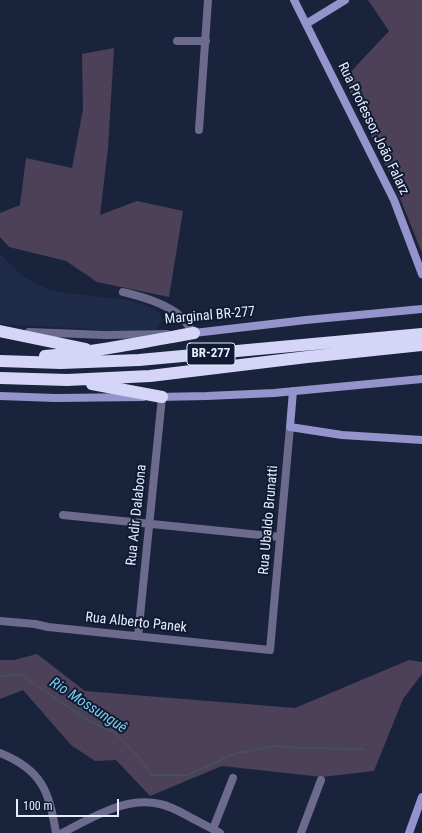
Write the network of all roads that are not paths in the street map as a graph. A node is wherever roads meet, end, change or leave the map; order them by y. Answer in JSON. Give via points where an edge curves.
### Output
{"nodes":[{"id":1,"x":208,"y":0,"type":"edge"},
{"id":2,"x":294,"y":0,"type":"edge"},
{"id":3,"x":346,"y":0,"type":"edge"},
{"id":4,"x":306,"y":24,"type":"junction"},
{"id":5,"x":177,"y":41,"type":"dead end"},
{"id":6,"x":206,"y":41,"type":"junction"},
{"id":7,"x":198,"y":130,"type":"dead end"},
{"id":8,"x":422,"y":274,"type":"edge"},
{"id":9,"x":123,"y":292,"type":"dead end"},
{"id":10,"x":422,"y":309,"type":"edge"},
{"id":11,"x":0,"y":331,"type":"edge"},
{"id":12,"x":194,"y":333,"type":"junction"},
{"id":13,"x":422,"y":334,"type":"edge"},
{"id":14,"x":422,"y":345,"type":"edge"},
{"id":15,"x":95,"y":350,"type":"junction"},
{"id":16,"x":0,"y":358,"type":"edge"},
{"id":17,"x":0,"y":361,"type":"edge"},
{"id":18,"x":0,"y":378,"type":"edge"},
{"id":19,"x":422,"y":379,"type":"edge"},
{"id":20,"x":67,"y":380,"type":"junction"},
{"id":21,"x":293,"y":391,"type":"junction"},
{"id":22,"x":0,"y":396,"type":"edge"},
{"id":23,"x":162,"y":397,"type":"junction"},
{"id":24,"x":290,"y":427,"type":"junction"},
{"id":25,"x":422,"y":440,"type":"edge"},
{"id":26,"x":63,"y":515,"type":"dead end"},
{"id":27,"x":150,"y":524,"type":"junction"},
{"id":28,"x":280,"y":537,"type":"junction"},
{"id":29,"x":0,"y":620,"type":"edge"},
{"id":30,"x":138,"y":636,"type":"junction"},
{"id":31,"x":270,"y":650,"type":"joint"},
{"id":32,"x":0,"y":753,"type":"edge"},
{"id":33,"x":234,"y":778,"type":"dead end"},
{"id":34,"x":321,"y":780,"type":"dead end"},
{"id":35,"x":421,"y":802,"type":"edge"},
{"id":36,"x":217,"y":831,"type":"edge"},
{"id":37,"x":56,"y":833,"type":"edge"},
{"id":38,"x":62,"y":833,"type":"edge"},
{"id":39,"x":301,"y":833,"type":"edge"},
{"id":40,"x":408,"y":833,"type":"edge"}],
"edges":[{"from":1,"to":6,"type":"street"},
{"from":2,"to":4,"type":"main road","name":"Rua Professor João Falarz"},
{"from":3,"to":4,"type":"main road"},
{"from":4,"to":8,"type":"main road","name":"Rua Professor João Falarz","via":[[394,200]]},
{"from":5,"to":6,"type":"street"},
{"from":6,"to":7,"type":"street"},
{"from":9,"to":12,"type":"street","via":[[170,308]]},
{"from":10,"to":12,"type":"main road","name":"Marginal BR-277"},
{"from":11,"to":12,"type":"street","name":"Marginal BR-277","via":[[85,334]]},
{"from":11,"to":15,"type":"highway"},
{"from":12,"to":15,"type":"highway"},
{"from":13,"to":17,"type":"highway","number":"BR-277","via":[[139,360],[61,363]]},
{"from":14,"to":20,"type":"highway","number":"BR-277","via":[[150,376]]},
{"from":15,"to":16,"type":"highway"},
{"from":18,"to":20,"type":"highway","number":"BR-277"},
{"from":19,"to":21,"type":"main road"},
{"from":20,"to":23,"type":"highway"},
{"from":21,"to":23,"type":"main road"},
{"from":21,"to":24,"type":"main road","name":"Rua Ubaldo Brunatti"},
{"from":22,"to":23,"type":"main road"},
{"from":23,"to":27,"type":"street","name":"Rua Adir Dalabona"},
{"from":24,"to":25,"type":"main road","via":[[342,435]]},
{"from":24,"to":28,"type":"street","name":"Rua Ubaldo Brunatti"},
{"from":26,"to":27,"type":"street"},
{"from":27,"to":28,"type":"street"},
{"from":27,"to":30,"type":"street","name":"Rua Adir Dalabona"},
{"from":28,"to":31,"type":"street","name":"Rua Ubaldo Brunatti"},
{"from":29,"to":30,"type":"street","name":"Rua Alberto Panek"},
{"from":30,"to":31,"type":"street","name":"Rua Alberto Panek"},
{"from":32,"to":37,"type":"street","via":[[28,769],[43,785],[51,805]]},
{"from":33,"to":36,"type":"street"},
{"from":34,"to":39,"type":"street"},
{"from":35,"to":40,"type":"main road"},
{"from":36,"to":38,"type":"street","via":[[170,807],[139,802],[104,812]]}]}
